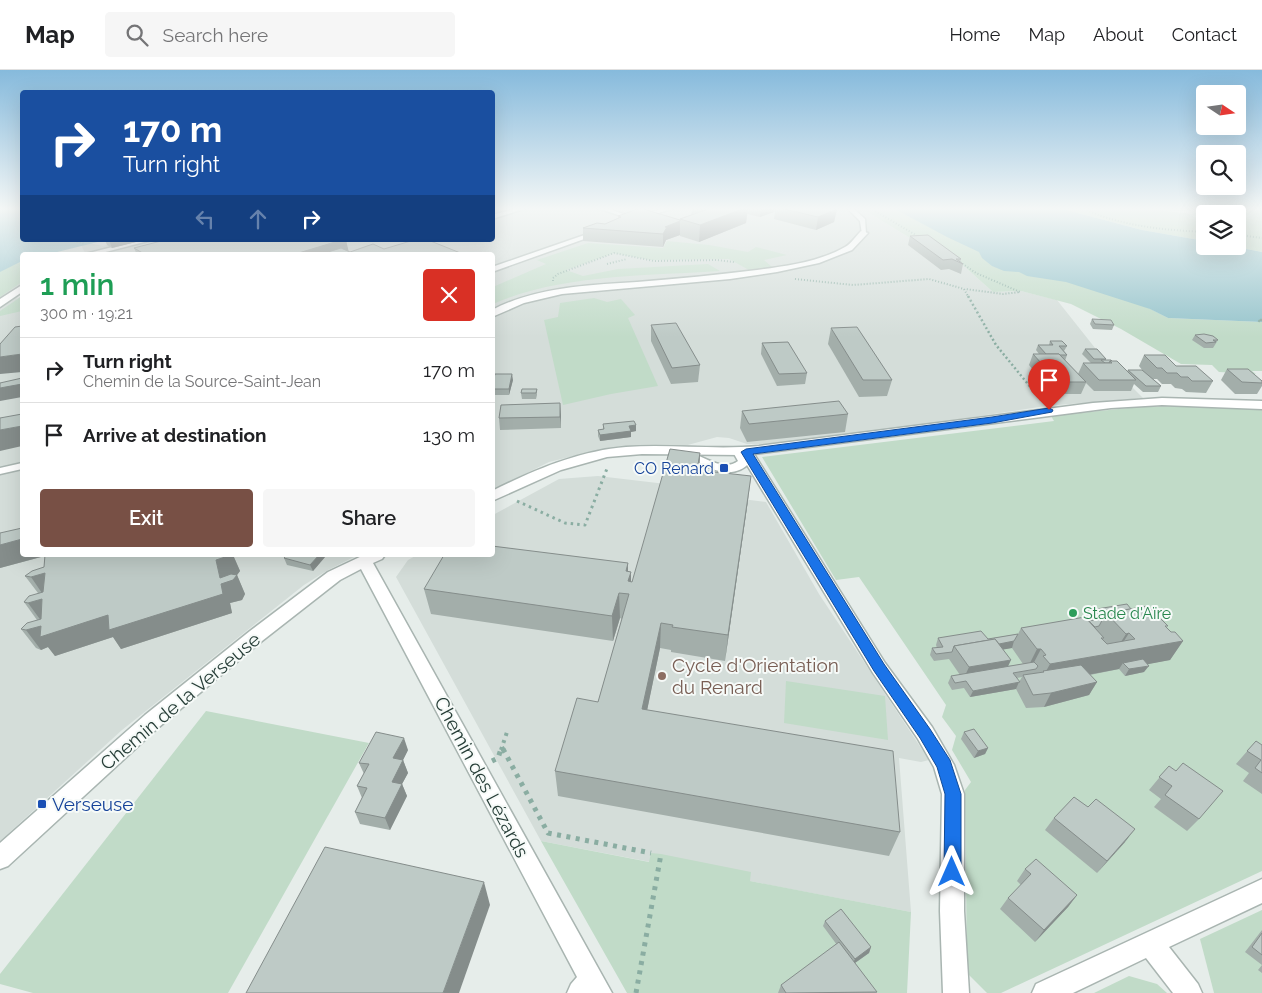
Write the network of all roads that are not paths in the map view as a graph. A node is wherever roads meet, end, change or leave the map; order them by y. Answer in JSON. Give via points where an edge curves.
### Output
{"nodes":[{"id":1,"x":544,"y":251,"type":"edge"},
{"id":2,"x":844,"y":251,"type":"edge"},
{"id":3,"x":495,"y":269,"type":"edge"},
{"id":4,"x":20,"y":289,"type":"edge"},
{"id":5,"x":0,"y":304,"type":"edge"},
{"id":6,"x":495,"y":313,"type":"edge"},
{"id":7,"x":1262,"y":405,"type":"edge"},
{"id":8,"x":742,"y":452,"type":"junction"},
{"id":9,"x":20,"y":466,"type":"edge"},
{"id":10,"x":0,"y":471,"type":"edge"},
{"id":11,"x":495,"y":496,"type":"edge"},
{"id":12,"x":369,"y":557,"type":"edge"},
{"id":13,"x":0,"y":858,"type":"edge"},
{"id":14,"x":1262,"y":891,"type":"edge"},
{"id":15,"x":1150,"y":943,"type":"junction"},
{"id":16,"x":590,"y":989,"type":"edge"},
{"id":17,"x":956,"y":993,"type":"edge"},
{"id":18,"x":1045,"y":993,"type":"edge"},
{"id":19,"x":1188,"y":993,"type":"edge"}],
"edges":[{"from":1,"to":3,"type":"lane"},
{"from":2,"to":6,"type":"street","via":[[796,267],[762,272],[570,290],[522,301]]},
{"from":4,"to":5,"type":"street"},
{"from":7,"to":8,"type":"street","via":[[1150,402],[1049,410]]},
{"from":8,"to":11,"type":"street","via":[[626,451],[592,456],[546,470]]},
{"from":8,"to":17,"type":"street","via":[[944,765],[953,794],[952,911]]},
{"from":9,"to":10,"type":"lane"},
{"from":12,"to":13,"type":"street","name":"Chemin de la Verseuse","via":[[334,576],[219,666],[152,721]]},
{"from":12,"to":16,"type":"street","name":"Chemin des Lézards","via":[[375,578]]},
{"from":14,"to":15,"type":"street"},
{"from":15,"to":18,"type":"street"},
{"from":15,"to":19,"type":"street"}]}
